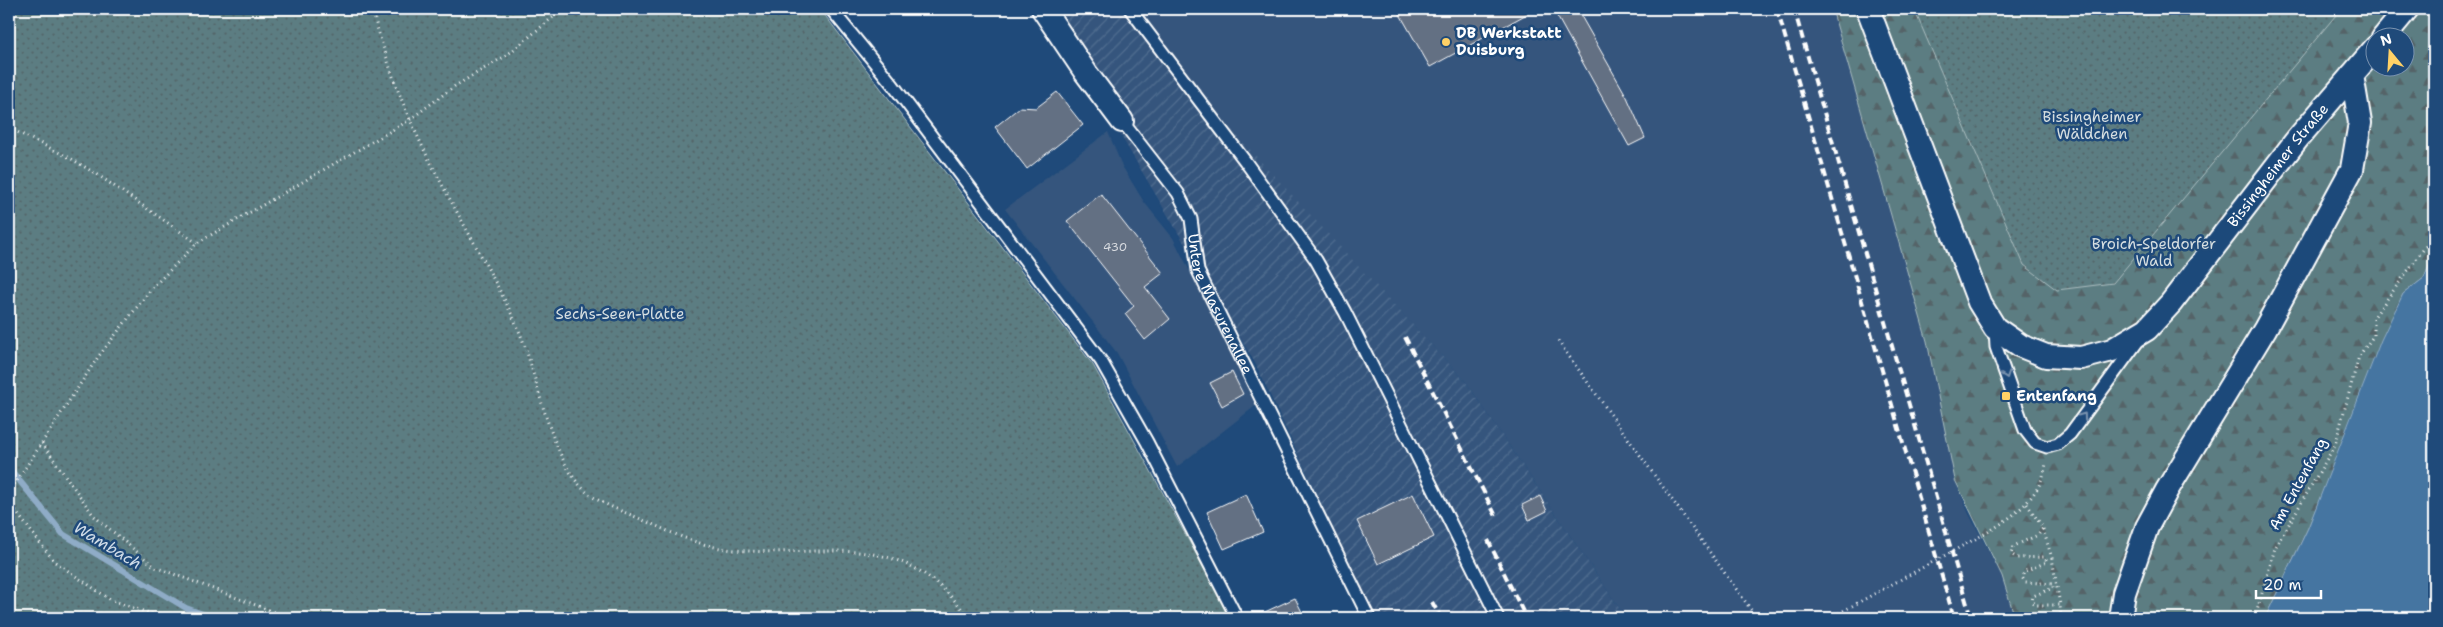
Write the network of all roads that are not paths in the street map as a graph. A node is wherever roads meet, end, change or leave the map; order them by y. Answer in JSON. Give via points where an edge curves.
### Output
{"nodes":[{"id":1,"x":831,"y":9,"type":"edge"},
{"id":2,"x":1043,"y":9,"type":"edge"},
{"id":3,"x":1130,"y":9,"type":"edge"},
{"id":4,"x":1868,"y":9,"type":"edge"},
{"id":5,"x":2407,"y":9,"type":"edge"},
{"id":6,"x":2392,"y":28,"type":"edge"},
{"id":7,"x":2366,"y":59,"type":"edge"},
{"id":8,"x":2352,"y":75,"type":"junction"},
{"id":9,"x":1122,"y":121,"type":"joint"},
{"id":10,"x":1995,"y":328,"type":"junction"},
{"id":11,"x":2147,"y":329,"type":"junction"},
{"id":12,"x":1237,"y":618,"type":"edge"},
{"id":13,"x":1369,"y":618,"type":"edge"},
{"id":14,"x":1498,"y":618,"type":"edge"},
{"id":15,"x":2120,"y":618,"type":"edge"}],
"edges":[{"from":1,"to":12,"type":"lane","via":[[893,85],[1101,361],[1147,442]]},
{"from":2,"to":9,"type":"street","name":"Untere Masurenallee"},
{"from":3,"to":14,"type":"lane","via":[[1316,260]]},
{"from":4,"to":10,"type":"street","name":"Bissingheimer Straße","via":[[1976,293]]},
{"from":5,"to":6,"type":"street"},
{"from":7,"to":8,"type":"street","name":"Bissingheimer Straße"},
{"from":8,"to":11,"type":"street","name":"Bissingheimer Straße"},
{"from":8,"to":15,"type":"street","via":[[2360,123],[2352,168],[2265,329],[2147,527],[2124,593]]},
{"from":9,"to":13,"type":"lane","name":"Untere Masurenallee","via":[[1178,193],[1191,219],[1198,271]]},
{"from":10,"to":11,"type":"street","name":"Bissingheimer Straße","via":[[2021,346],[2046,356],[2081,358],[2112,350]]},
{"from":10,"to":11,"type":"lane","one_way":true,"via":[[1996,347],[2025,430],[2035,442],[2048,447],[2058,444],[2070,434]]}]}
